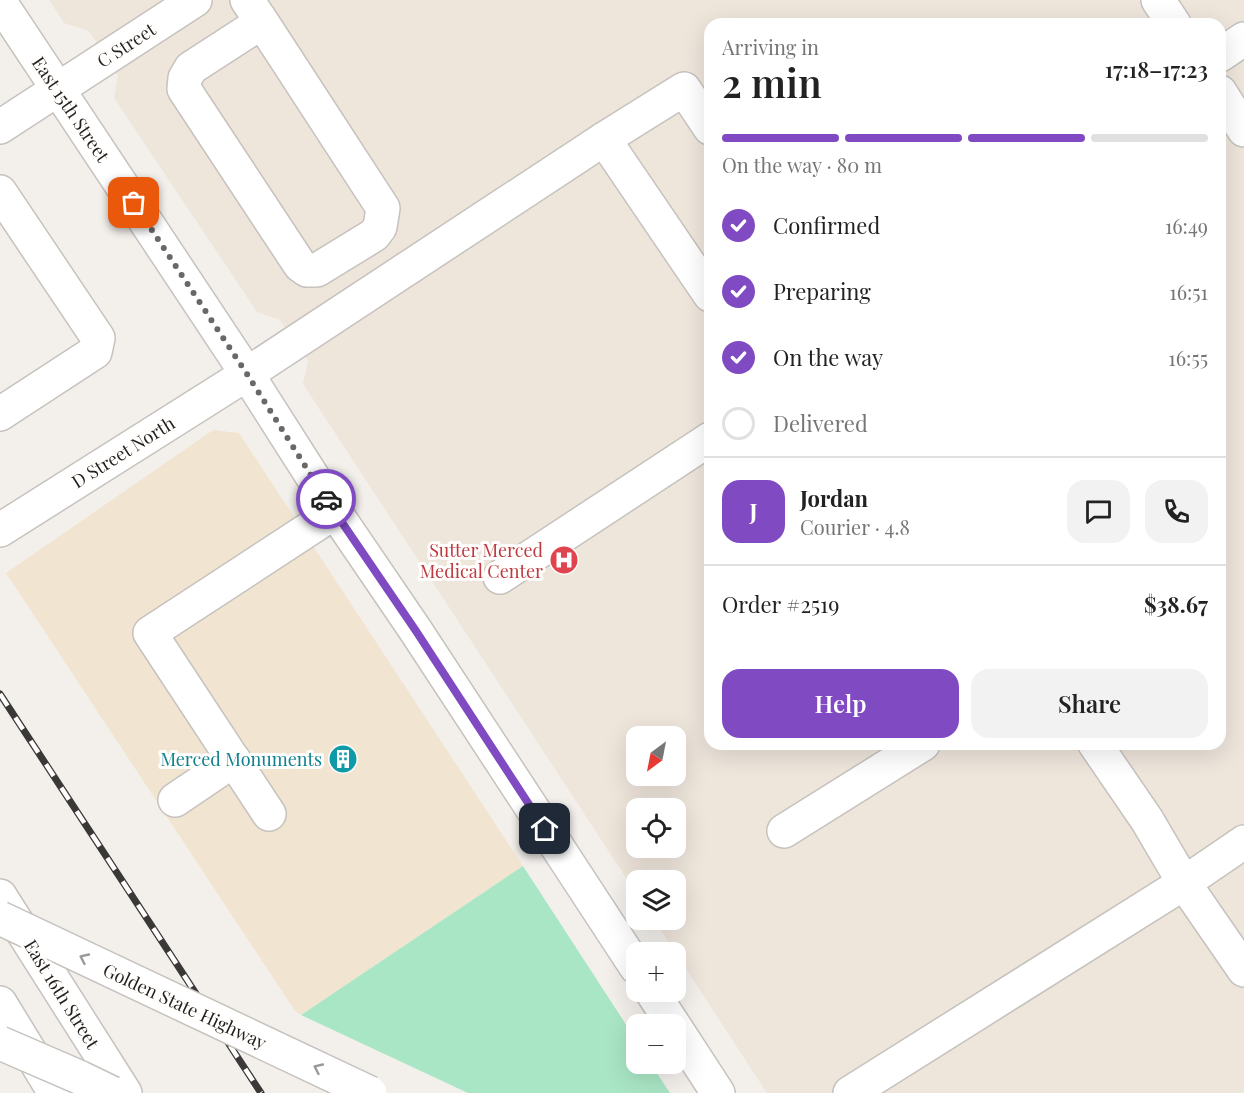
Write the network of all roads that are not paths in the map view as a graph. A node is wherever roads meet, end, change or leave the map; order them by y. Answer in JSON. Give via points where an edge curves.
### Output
{"nodes":[{"id":1,"x":195,"y":0,"type":"edge"},
{"id":2,"x":1158,"y":0,"type":"edge"},
{"id":3,"x":0,"y":2,"type":"edge"},
{"id":4,"x":254,"y":11,"type":"edge"},
{"id":5,"x":1170,"y":18,"type":"edge"},
{"id":6,"x":1244,"y":39,"type":"edge"},
{"id":7,"x":1226,"y":51,"type":"edge"},
{"id":8,"x":58,"y":90,"type":"junction"},
{"id":9,"x":1226,"y":102,"type":"edge"},
{"id":10,"x":704,"y":119,"type":"edge"},
{"id":11,"x":0,"y":127,"type":"edge"},
{"id":12,"x":1244,"y":130,"type":"edge"},
{"id":13,"x":604,"y":139,"type":"junction"},
{"id":14,"x":0,"y":192,"type":"edge"},
{"id":15,"x":704,"y":286,"type":"edge"},
{"id":16,"x":247,"y":374,"type":"junction"},
{"id":17,"x":0,"y":414,"type":"edge"},
{"id":18,"x":704,"y":443,"type":"edge"},
{"id":19,"x":335,"y":512,"type":"junction"},
{"id":20,"x":0,"y":530,"type":"edge"},
{"id":21,"x":500,"y":577,"type":"dead end"},
{"id":22,"x":913,"y":750,"type":"edge"},
{"id":23,"x":1099,"y":750,"type":"edge"},
{"id":24,"x":234,"y":760,"type":"junction"},
{"id":25,"x":175,"y":800,"type":"dead end"},
{"id":26,"x":269,"y":814,"type":"dead end"},
{"id":27,"x":784,"y":831,"type":"dead end"},
{"id":28,"x":1244,"y":842,"type":"edge"},
{"id":29,"x":1184,"y":883,"type":"junction"},
{"id":30,"x":0,"y":896,"type":"edge"},
{"id":31,"x":0,"y":918,"type":"edge"},
{"id":32,"x":626,"y":952,"type":"edge"},
{"id":33,"x":1244,"y":970,"type":"edge"},
{"id":34,"x":0,"y":1003,"type":"edge"},
{"id":35,"x":0,"y":1043,"type":"edge"},
{"id":36,"x":686,"y":1044,"type":"edge"},
{"id":37,"x":56,"y":1093,"type":"edge"},
{"id":38,"x":112,"y":1093,"type":"edge"},
{"id":39,"x":125,"y":1093,"type":"edge"},
{"id":40,"x":370,"y":1093,"type":"edge"},
{"id":41,"x":718,"y":1093,"type":"edge"},
{"id":42,"x":850,"y":1093,"type":"edge"}],
"edges":[{"from":1,"to":8,"type":"main road","name":"C Street"},
{"from":2,"to":5,"type":"main road"},
{"from":3,"to":8,"type":"main road","name":"East 15th Street"},
{"from":4,"to":4,"type":"main road","via":[[383,208],[380,227],[374,235],[317,270],[300,265],[184,89],[191,68]]},
{"from":6,"to":7,"type":"main road"},
{"from":8,"to":11,"type":"main road","name":"C Street"},
{"from":8,"to":16,"type":"main road","name":"East 15th Street"},
{"from":9,"to":12,"type":"main road"},
{"from":10,"to":13,"type":"main road","name":"D Street North","via":[[684,89]]},
{"from":13,"to":15,"type":"main road"},
{"from":13,"to":16,"type":"main road","name":"D Street North"},
{"from":14,"to":17,"type":"main road","via":[[98,338],[95,352]]},
{"from":16,"to":19,"type":"main road","name":"East 15th Street"},
{"from":16,"to":20,"type":"main road","name":"D Street North"},
{"from":18,"to":21,"type":"main road"},
{"from":19,"to":24,"type":"main road","via":[[150,633]]},
{"from":19,"to":32,"type":"main road","name":"East 15th Street"},
{"from":22,"to":27,"type":"main road"},
{"from":23,"to":29,"type":"main road"},
{"from":24,"to":25,"type":"main road"},
{"from":24,"to":26,"type":"main road"},
{"from":28,"to":29,"type":"main road"},
{"from":29,"to":33,"type":"main road"},
{"from":29,"to":42,"type":"main road"},
{"from":30,"to":39,"type":"main road","name":"East 16th Street"},
{"from":40,"to":31,"type":"main road","name":"Golden State Highway","one_way":true,"bridge":true},
{"from":34,"to":37,"type":"main road"},
{"from":35,"to":38,"type":"main road","bridge":true},
{"from":36,"to":41,"type":"main road"}]}
